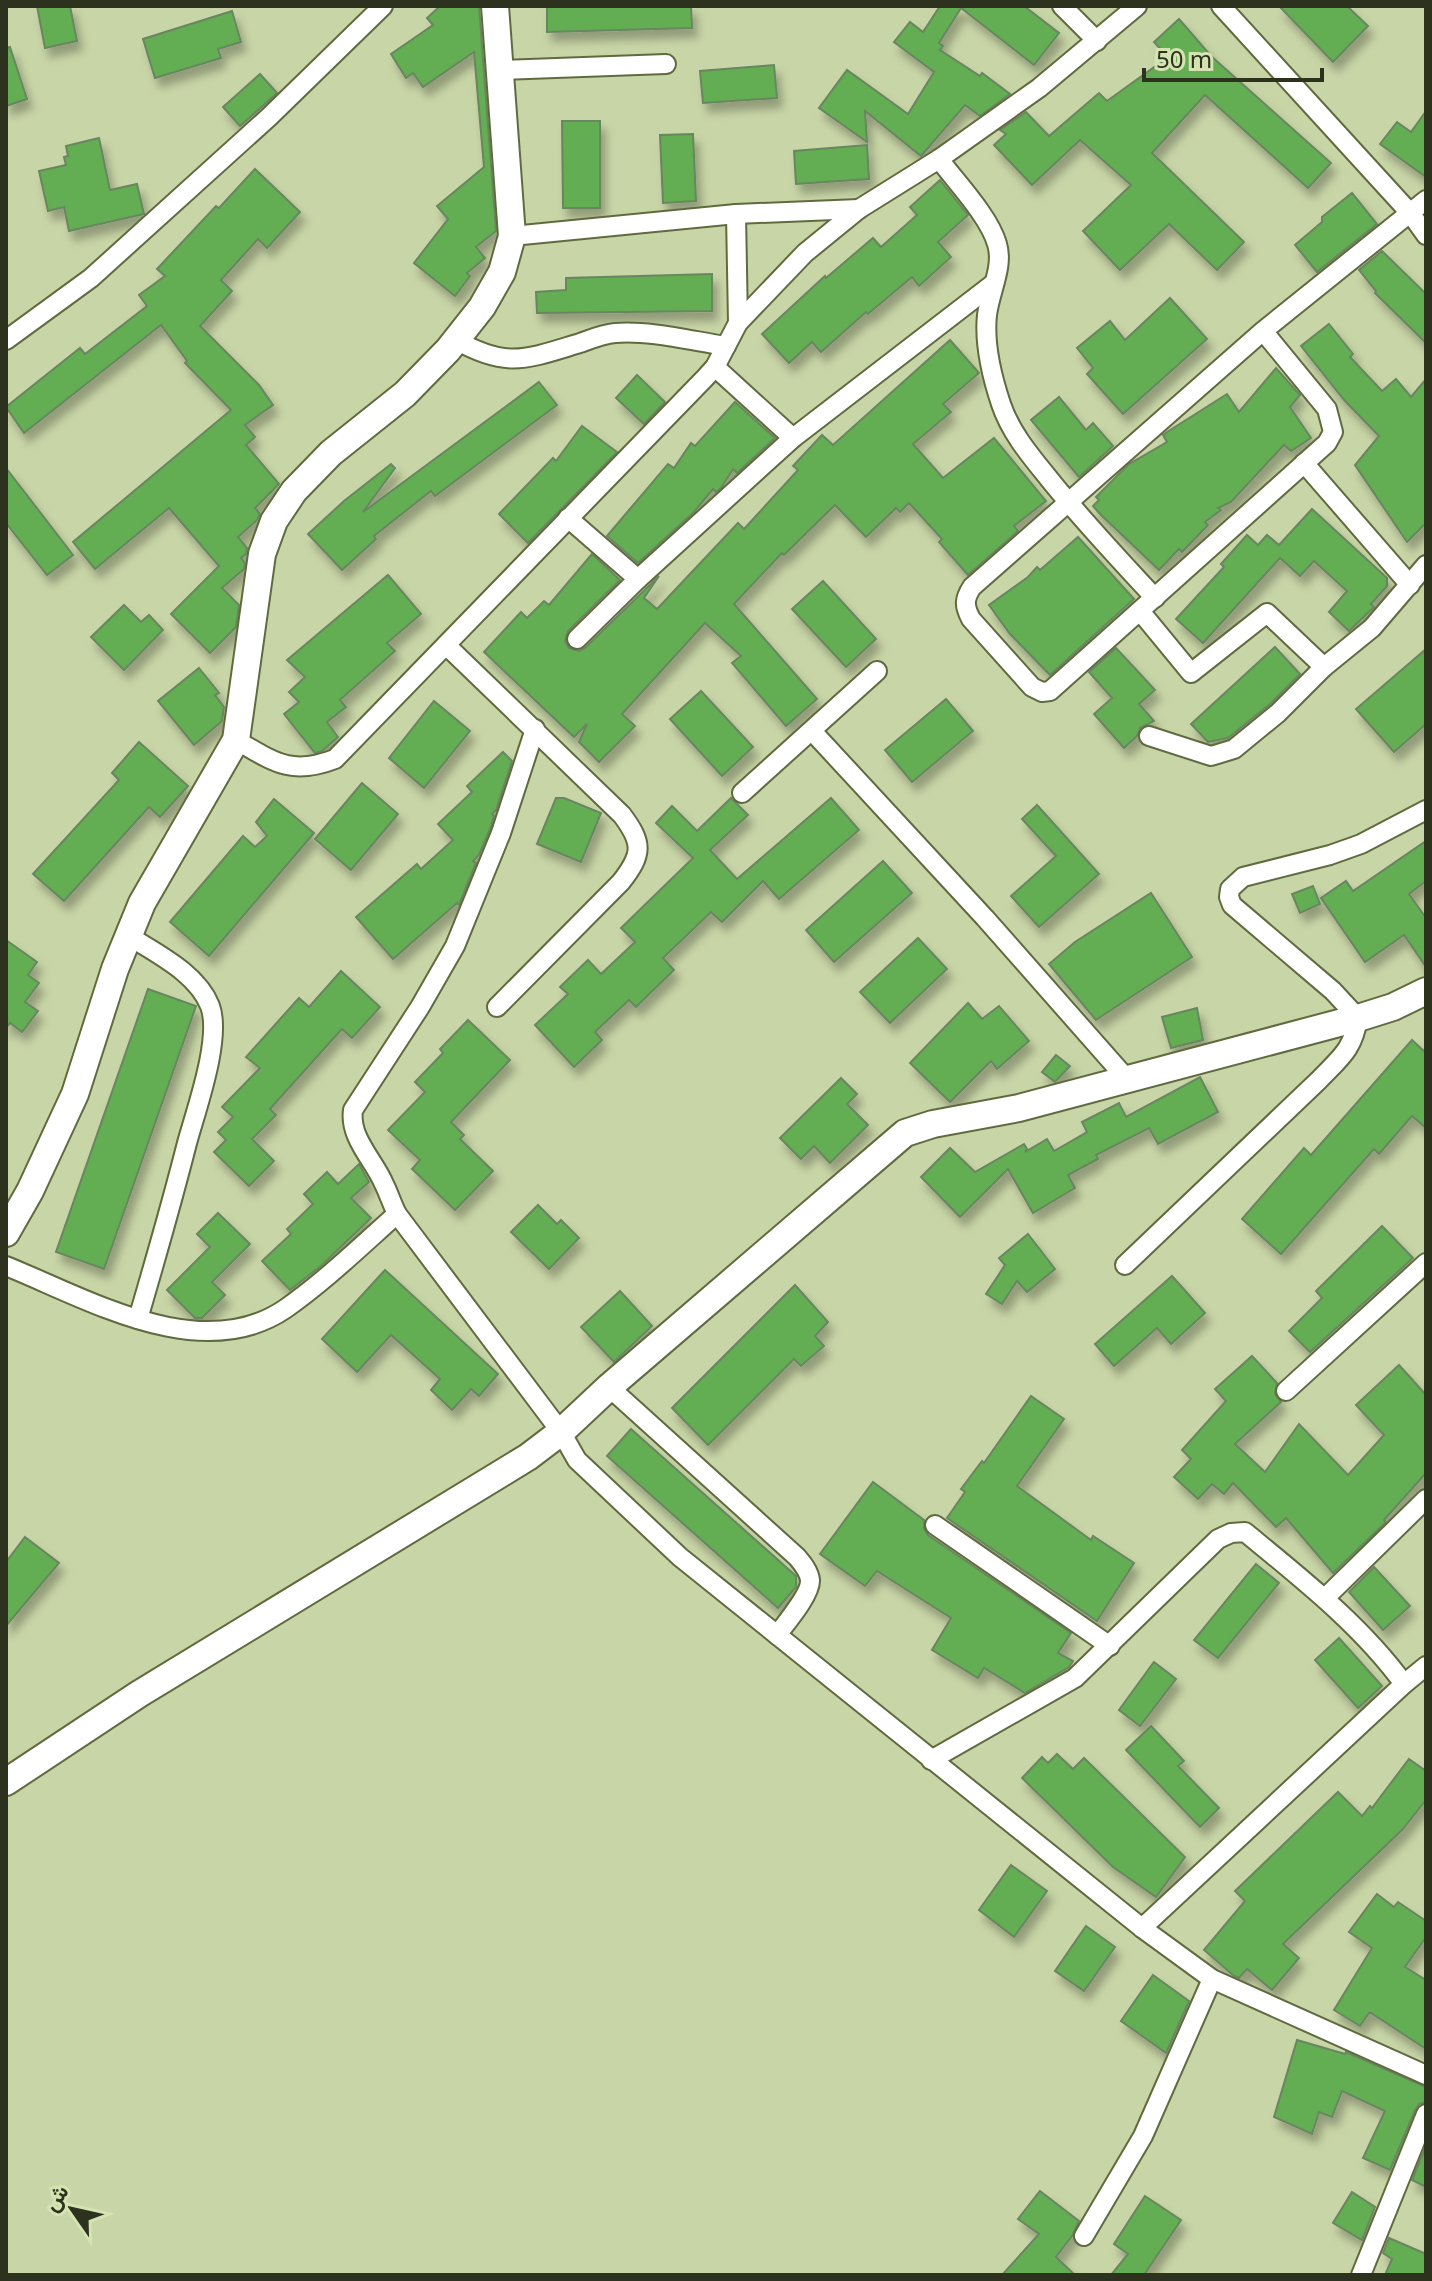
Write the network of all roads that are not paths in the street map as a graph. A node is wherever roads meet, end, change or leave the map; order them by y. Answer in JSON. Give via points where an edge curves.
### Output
{"nodes":[{"id":1,"x":383,"y":6,"type":"edge"},
{"id":2,"x":495,"y":6,"type":"edge"},
{"id":3,"x":1062,"y":6,"type":"edge"},
{"id":4,"x":1137,"y":6,"type":"edge"},
{"id":5,"x":1221,"y":6,"type":"edge"},
{"id":6,"x":1097,"y":41,"type":"junction"},
{"id":7,"x":666,"y":64,"type":"dead end"},
{"id":8,"x":500,"y":70,"type":"junction"},
{"id":9,"x":939,"y":159,"type":"junction"},
{"id":10,"x":1426,"y":200,"type":"edge"},
{"id":11,"x":859,"y":209,"type":"junction"},
{"id":12,"x":736,"y":214,"type":"junction"},
{"id":13,"x":1411,"y":214,"type":"junction"},
{"id":14,"x":1426,"y":235,"type":"edge"},
{"id":15,"x":512,"y":236,"type":"junction"},
{"id":16,"x":993,"y":284,"type":"junction"},
{"id":17,"x":738,"y":323,"type":"junction"},
{"id":18,"x":1263,"y":331,"type":"junction"},
{"id":19,"x":6,"y":340,"type":"edge"},
{"id":20,"x":456,"y":340,"type":"junction"},
{"id":21,"x":726,"y":346,"type":"junction"},
{"id":22,"x":715,"y":367,"type":"junction"},
{"id":23,"x":793,"y":438,"type":"junction"},
{"id":24,"x":1304,"y":463,"type":"junction"},
{"id":25,"x":1067,"y":502,"type":"junction"},
{"id":26,"x":568,"y":518,"type":"junction"},
{"id":27,"x":1426,"y":565,"type":"edge"},
{"id":28,"x":638,"y":579,"type":"junction"},
{"id":29,"x":1410,"y":585,"type":"junction"},
{"id":30,"x":1155,"y":598,"type":"junction"},
{"id":31,"x":1140,"y":611,"type":"junction"},
{"id":32,"x":577,"y":639,"type":"dead end"},
{"id":33,"x":446,"y":645,"type":"junction"},
{"id":34,"x":1324,"y":667,"type":"junction"},
{"id":35,"x":877,"y":671,"type":"dead end"},
{"id":36,"x":535,"y":729,"type":"junction"},
{"id":37,"x":812,"y":731,"type":"junction"},
{"id":38,"x":1149,"y":736,"type":"dead end"},
{"id":39,"x":236,"y":740,"type":"junction"},
{"id":40,"x":742,"y":793,"type":"dead end"},
{"id":41,"x":1426,"y":810,"type":"edge"},
{"id":42,"x":129,"y":936,"type":"junction"},
{"id":43,"x":1426,"y":991,"type":"edge"},
{"id":44,"x":497,"y":1007,"type":"dead end"},
{"id":45,"x":1358,"y":1018,"type":"junction"},
{"id":46,"x":1126,"y":1078,"type":"junction"},
{"id":47,"x":397,"y":1214,"type":"junction"},
{"id":48,"x":6,"y":1233,"type":"edge"},
{"id":49,"x":1426,"y":1263,"type":"edge"},
{"id":50,"x":1125,"y":1265,"type":"dead end"},
{"id":51,"x":6,"y":1266,"type":"edge"},
{"id":52,"x":138,"y":1319,"type":"junction"},
{"id":53,"x":609,"y":1387,"type":"junction"},
{"id":54,"x":1286,"y":1391,"type":"dead end"},
{"id":55,"x":561,"y":1432,"type":"junction"},
{"id":56,"x":1426,"y":1499,"type":"edge"},
{"id":57,"x":935,"y":1525,"type":"dead end"},
{"id":58,"x":1325,"y":1598,"type":"junction"},
{"id":59,"x":777,"y":1635,"type":"junction"},
{"id":60,"x":1110,"y":1646,"type":"junction"},
{"id":61,"x":1426,"y":1666,"type":"edge"},
{"id":62,"x":1404,"y":1684,"type":"junction"},
{"id":63,"x":931,"y":1760,"type":"junction"},
{"id":64,"x":6,"y":1782,"type":"edge"},
{"id":65,"x":1142,"y":1928,"type":"junction"},
{"id":66,"x":1212,"y":1979,"type":"junction"},
{"id":67,"x":1426,"y":2075,"type":"edge"},
{"id":68,"x":1426,"y":2114,"type":"edge"},
{"id":69,"x":1084,"y":2236,"type":"dead end"},
{"id":70,"x":1361,"y":2275,"type":"edge"}],
"edges":[{"from":1,"to":19,"type":"street","via":[[91,278]]},
{"from":2,"to":8,"type":"street"},
{"from":3,"to":6,"type":"street"},
{"from":4,"to":6,"type":"street"},
{"from":5,"to":13,"type":"street"},
{"from":6,"to":9,"type":"street"},
{"from":7,"to":8,"type":"street"},
{"from":8,"to":15,"type":"street"},
{"from":9,"to":11,"type":"street"},
{"from":9,"to":16,"type":"street","via":[[997,241],[1001,260]]},
{"from":10,"to":13,"type":"street"},
{"from":11,"to":12,"type":"street"},
{"from":11,"to":17,"type":"street","via":[[805,253]]},
{"from":12,"to":15,"type":"street"},
{"from":12,"to":17,"type":"street"},
{"from":13,"to":14,"type":"street"},
{"from":13,"to":18,"type":"street"},
{"from":15,"to":20,"type":"street","via":[[502,272]]},
{"from":16,"to":23,"type":"street"},
{"from":16,"to":25,"type":"street","via":[[987,333],[1000,402],[1022,445]]},
{"from":17,"to":21,"type":"street"},
{"from":18,"to":24,"type":"street","via":[[1332,422],[1327,443]]},
{"from":18,"to":25,"type":"street"},
{"from":20,"to":21,"type":"street","via":[[500,359],[540,355],[611,333]]},
{"from":20,"to":39,"type":"street","via":[[405,394],[331,453],[274,521],[262,554]]},
{"from":21,"to":22,"type":"street"},
{"from":22,"to":23,"type":"street"},
{"from":22,"to":26,"type":"street"},
{"from":23,"to":28,"type":"street"},
{"from":24,"to":29,"type":"street"},
{"from":24,"to":30,"type":"street"},
{"from":25,"to":30,"type":"street"},
{"from":25,"to":31,"type":"street","via":[[972,587],[965,598],[971,619],[1042,692],[1050,691]]},
{"from":26,"to":28,"type":"street"},
{"from":26,"to":33,"type":"street"},
{"from":27,"to":29,"type":"street"},
{"from":28,"to":32,"type":"street"},
{"from":29,"to":34,"type":"street","via":[[1372,628]]},
{"from":30,"to":31,"type":"street"},
{"from":31,"to":34,"type":"street","via":[[1191,673],[1267,613]]},
{"from":33,"to":36,"type":"street"},
{"from":33,"to":39,"type":"street","via":[[335,759],[296,769]]},
{"from":34,"to":38,"type":"street","via":[[1234,749],[1211,756]]},
{"from":35,"to":37,"type":"street"},
{"from":36,"to":44,"type":"street","via":[[622,815],[636,833],[639,848],[621,882]]},
{"from":36,"to":47,"type":"street","via":[[501,833],[455,946],[353,1110],[356,1133]]},
{"from":37,"to":40,"type":"street"},
{"from":37,"to":46,"type":"street"},
{"from":39,"to":42,"type":"street","via":[[142,903]]},
{"from":41,"to":45,"type":"street","via":[[1361,844],[1243,877],[1230,889],[1232,905]]},
{"from":42,"to":48,"type":"street","via":[[75,1094]]},
{"from":42,"to":52,"type":"street","via":[[179,968],[203,993],[212,1010],[213,1035]]},
{"from":43,"to":45,"type":"street"},
{"from":45,"to":46,"type":"street"},
{"from":45,"to":50,"type":"street","via":[[1355,1038],[1343,1056]]},
{"from":46,"to":53,"type":"street","via":[[905,1133]]},
{"from":47,"to":52,"type":"street","via":[[282,1310],[245,1327],[212,1333]]},
{"from":47,"to":55,"type":"street"},
{"from":49,"to":54,"type":"street"},
{"from":51,"to":52,"type":"street"},
{"from":53,"to":55,"type":"street"},
{"from":53,"to":59,"type":"street","via":[[807,1570],[808,1591]]},
{"from":55,"to":59,"type":"street","via":[[577,1460],[607,1489],[680,1557]]},
{"from":55,"to":64,"type":"street","via":[[516,1466],[139,1694]]},
{"from":56,"to":58,"type":"street"},
{"from":57,"to":60,"type":"street"},
{"from":58,"to":60,"type":"street","via":[[1245,1532],[1231,1533],[1218,1539]]},
{"from":58,"to":62,"type":"street"},
{"from":59,"to":63,"type":"street"},
{"from":60,"to":63,"type":"street","via":[[1075,1678]]},
{"from":61,"to":62,"type":"street"},
{"from":62,"to":65,"type":"street"},
{"from":63,"to":65,"type":"street"},
{"from":65,"to":66,"type":"street"},
{"from":66,"to":67,"type":"street"},
{"from":66,"to":69,"type":"street","via":[[1143,2136]]},
{"from":68,"to":70,"type":"street"}]}
